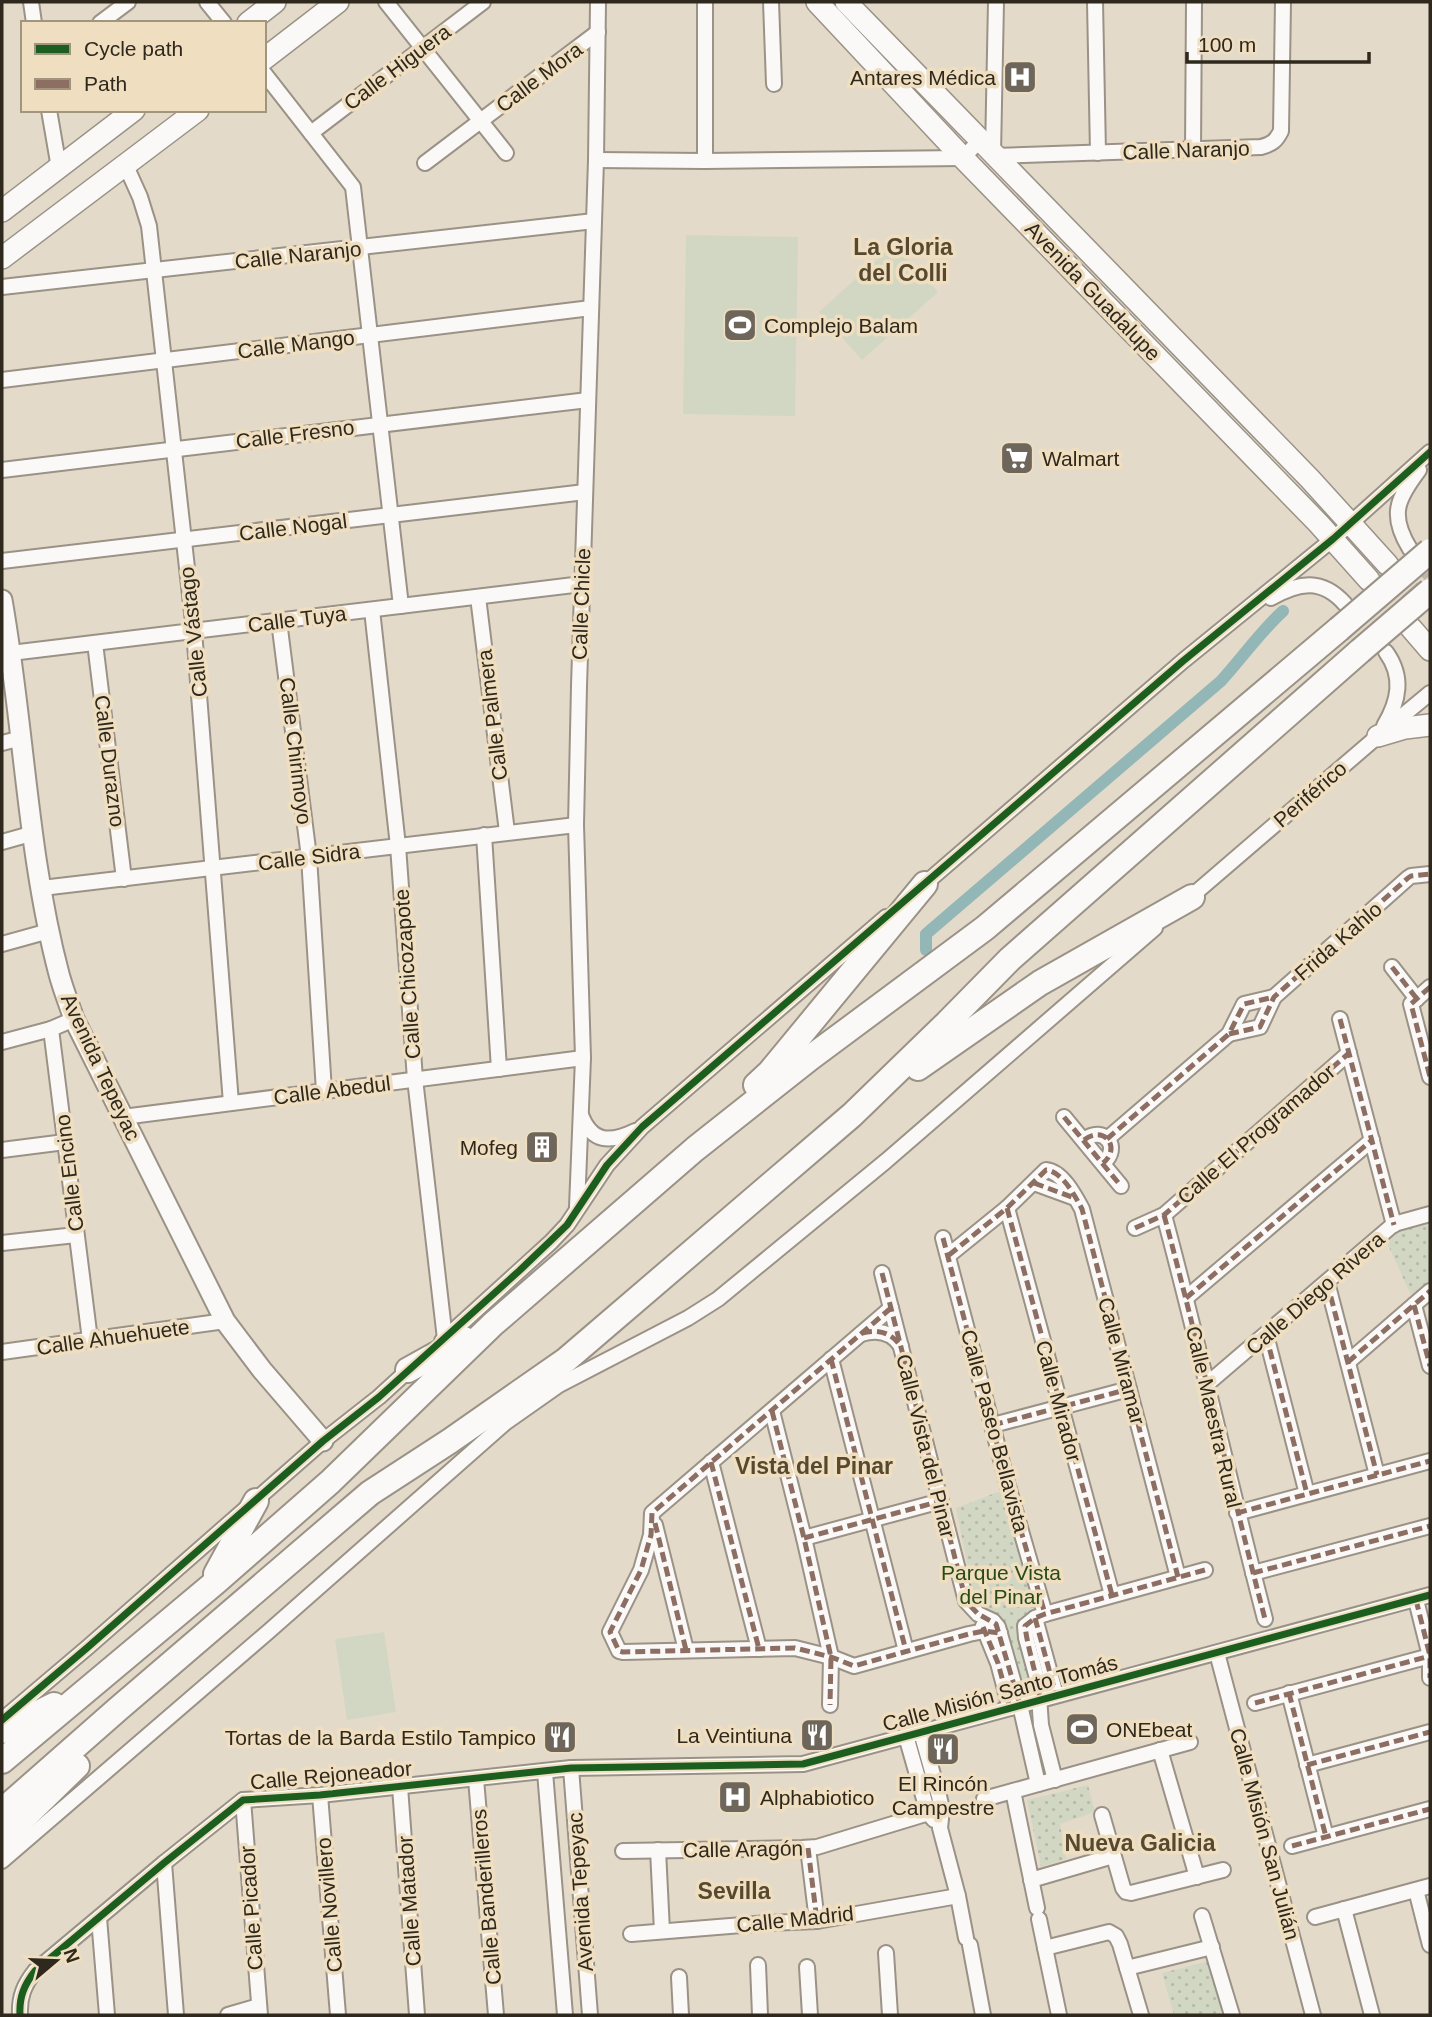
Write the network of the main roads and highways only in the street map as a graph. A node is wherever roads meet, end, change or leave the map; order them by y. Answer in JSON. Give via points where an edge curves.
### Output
{"nodes":[{"id":1,"x":275,"y":2,"type":"edge"},
{"id":2,"x":338,"y":2,"type":"edge"},
{"id":3,"x":817,"y":2,"type":"edge"},
{"id":4,"x":846,"y":2,"type":"edge"},
{"id":5,"x":251,"y":21,"type":"edge"},
{"id":6,"x":266,"y":57,"type":"edge"},
{"id":7,"x":131,"y":112,"type":"edge"},
{"id":8,"x":195,"y":112,"type":"edge"},
{"id":9,"x":2,"y":211,"type":"edge"},
{"id":10,"x":2,"y":258,"type":"edge"},
{"id":11,"x":1420,"y":550,"type":"edge"},
{"id":12,"x":1388,"y":565,"type":"tunnel mouth"},
{"id":13,"x":1369,"y":580,"type":"tunnel mouth"},
{"id":14,"x":1430,"y":591,"type":"edge"},
{"id":15,"x":1411,"y":628,"type":"dead end"},
{"id":16,"x":1430,"y":650,"type":"edge"},
{"id":17,"x":1430,"y":725,"type":"edge"},
{"id":18,"x":1378,"y":736,"type":"road end"},
{"id":19,"x":925,"y":884,"type":"road end"},
{"id":20,"x":1192,"y":897,"type":"road end"},
{"id":21,"x":852,"y":1115,"type":"junction"},
{"id":22,"x":695,"y":1149,"type":"junction"},
{"id":23,"x":493,"y":1324,"type":"junction"},
{"id":24,"x":408,"y":1370,"type":"road end"},
{"id":25,"x":256,"y":1501,"type":"road end"},
{"id":26,"x":208,"y":1588,"type":"junction"},
{"id":27,"x":89,"y":1687,"type":"junction"},
{"id":28,"x":118,"y":1709,"type":"junction"},
{"id":29,"x":2,"y":1731,"type":"edge"},
{"id":30,"x":2,"y":1761,"type":"edge"},
{"id":31,"x":2,"y":1811,"type":"edge"},
{"id":32,"x":2,"y":1839,"type":"edge"}],
"edges":[{"from":1,"to":5,"type":"main road"},
{"from":2,"to":6,"type":"main road"},
{"from":3,"to":13,"type":"main road","name":"Avenida Guadalupe"},
{"from":4,"to":12,"type":"main road","name":"Avenida Guadalupe"},
{"from":7,"to":9,"type":"main road"},
{"from":8,"to":10,"type":"main road"},
{"from":11,"to":22,"type":"highway","bridge":true,"via":[[1339,629],[985,928]]},
{"from":14,"to":21,"type":"highway","bridge":true,"via":[[1010,959]]},
{"from":15,"to":16,"type":"main road"},
{"from":17,"to":18,"type":"main road"},
{"from":19,"to":22,"type":"highway","via":[[770,1072],[727,1111]]},
{"from":20,"to":21,"type":"highway","via":[[1040,983]]},
{"from":21,"to":28,"type":"highway","via":[[566,1360],[370,1493]]},
{"from":22,"to":23,"type":"highway"},
{"from":23,"to":24,"type":"highway"},
{"from":23,"to":26,"type":"highway","via":[[330,1482]]},
{"from":25,"to":26,"type":"highway"},
{"from":26,"to":27,"type":"highway"},
{"from":27,"to":29,"type":"highway"},
{"from":27,"to":30,"type":"highway"},
{"from":28,"to":31,"type":"highway"},
{"from":28,"to":32,"type":"highway","via":[[90,1753]]}]}
